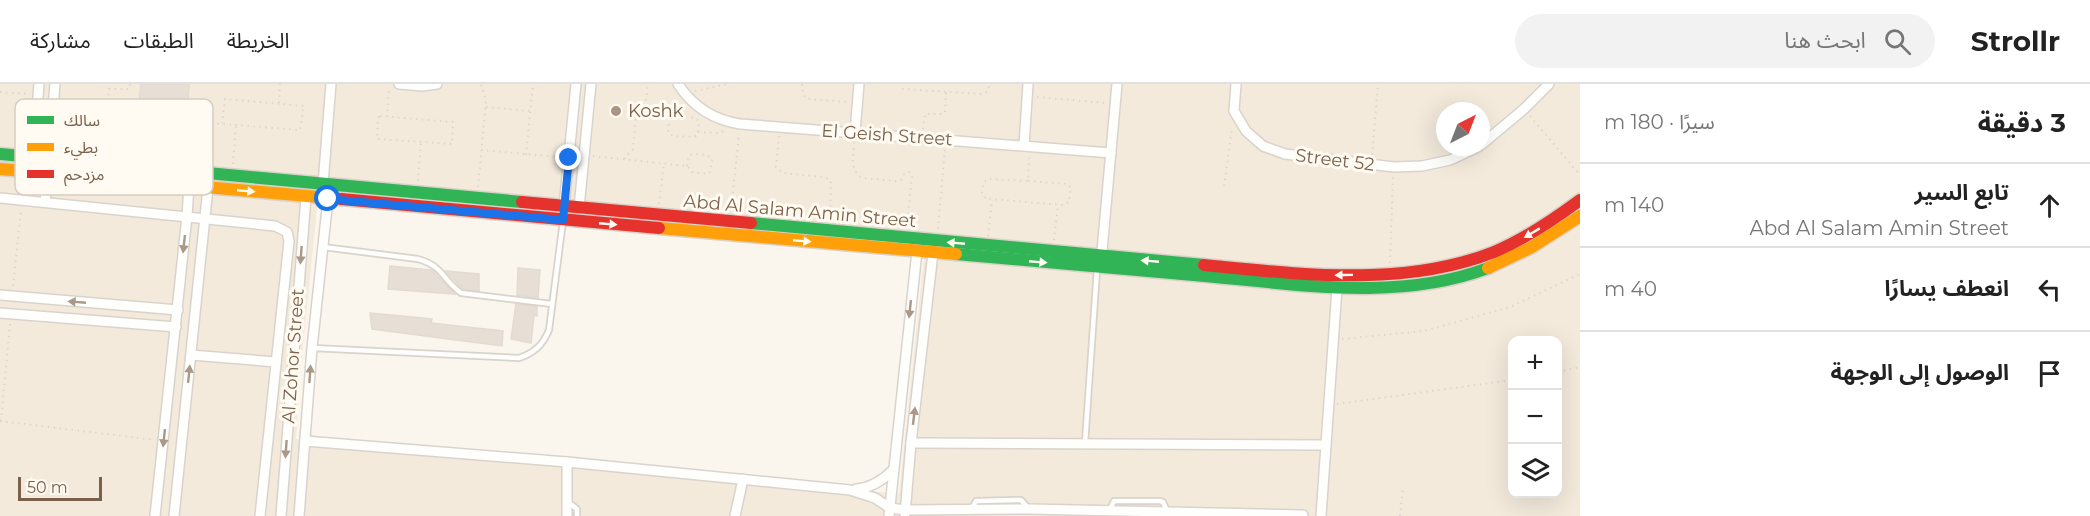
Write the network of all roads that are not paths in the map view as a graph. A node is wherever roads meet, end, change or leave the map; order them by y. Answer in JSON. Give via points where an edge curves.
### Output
{"nodes":[{"id":1,"x":39,"y":84,"type":"edge"},
{"id":2,"x":55,"y":84,"type":"edge"},
{"id":3,"x":331,"y":84,"type":"edge"},
{"id":4,"x":399,"y":84,"type":"edge"},
{"id":5,"x":437,"y":84,"type":"edge"},
{"id":6,"x":576,"y":84,"type":"edge"},
{"id":7,"x":591,"y":84,"type":"edge"},
{"id":8,"x":678,"y":84,"type":"edge"},
{"id":9,"x":859,"y":84,"type":"edge"},
{"id":10,"x":1028,"y":84,"type":"edge"},
{"id":11,"x":1117,"y":84,"type":"edge"},
{"id":12,"x":1236,"y":84,"type":"edge"},
{"id":13,"x":1549,"y":84,"type":"edge"},
{"id":14,"x":38,"y":99,"type":"edge"},
{"id":15,"x":54,"y":99,"type":"edge"},
{"id":16,"x":855,"y":132,"type":"junction"},
{"id":17,"x":1490,"y":138,"type":"edge"},
{"id":18,"x":1027,"y":146,"type":"junction"},
{"id":19,"x":1111,"y":153,"type":"junction"},
{"id":20,"x":0,"y":154,"type":"edge"},
{"id":21,"x":15,"y":155,"type":"edge"},
{"id":22,"x":1459,"y":156,"type":"edge"},
{"id":23,"x":0,"y":169,"type":"edge"},
{"id":24,"x":15,"y":170,"type":"edge"},
{"id":25,"x":213,"y":173,"type":"edge"},
{"id":26,"x":324,"y":184,"type":"junction"},
{"id":27,"x":213,"y":188,"type":"edge"},
{"id":28,"x":46,"y":195,"type":"edge"},
{"id":29,"x":188,"y":195,"type":"edge"},
{"id":30,"x":207,"y":195,"type":"edge"},
{"id":31,"x":306,"y":197,"type":"junction"},
{"id":32,"x":0,"y":198,"type":"edge"},
{"id":33,"x":328,"y":199,"type":"junction"},
{"id":34,"x":1580,"y":200,"type":"edge"},
{"id":35,"x":45,"y":202,"type":"junction"},
{"id":36,"x":564,"y":207,"type":"junction"},
{"id":37,"x":579,"y":208,"type":"junction"},
{"id":38,"x":187,"y":216,"type":"junction"},
{"id":39,"x":1580,"y":216,"type":"edge"},
{"id":40,"x":205,"y":218,"type":"junction"},
{"id":41,"x":563,"y":220,"type":"junction"},
{"id":42,"x":578,"y":221,"type":"junction"},
{"id":43,"x":323,"y":247,"type":"junction"},
{"id":44,"x":935,"y":247,"type":"junction"},
{"id":45,"x":917,"y":251,"type":"junction"},
{"id":46,"x":1100,"y":263,"type":"junction"},
{"id":47,"x":1337,"y":288,"type":"junction"},
{"id":48,"x":0,"y":295,"type":"edge"},
{"id":49,"x":552,"y":304,"type":"junction"},
{"id":50,"x":115,"y":305,"type":"junction"},
{"id":51,"x":178,"y":310,"type":"junction"},
{"id":52,"x":0,"y":313,"type":"edge"},
{"id":53,"x":114,"y":322,"type":"junction"},
{"id":54,"x":176,"y":327,"type":"junction"},
{"id":55,"x":312,"y":348,"type":"junction"},
{"id":56,"x":191,"y":355,"type":"junction"},
{"id":57,"x":276,"y":362,"type":"junction"},
{"id":58,"x":169,"y":396,"type":"junction"},
{"id":59,"x":187,"y":397,"type":"junction"},
{"id":60,"x":305,"y":441,"type":"junction"},
{"id":61,"x":911,"y":442,"type":"junction"},
{"id":62,"x":1085,"y":443,"type":"junction"},
{"id":63,"x":1326,"y":445,"type":"junction"},
{"id":64,"x":567,"y":462,"type":"junction"},
{"id":65,"x":893,"y":470,"type":"junction"},
{"id":66,"x":743,"y":479,"type":"junction"},
{"id":67,"x":850,"y":490,"type":"junction"},
{"id":68,"x":158,"y":497,"type":"junction"},
{"id":69,"x":176,"y":497,"type":"junction"},
{"id":70,"x":568,"y":502,"type":"junction"},
{"id":71,"x":890,"y":512,"type":"edge"},
{"id":72,"x":905,"y":513,"type":"edge"},
{"id":73,"x":1061,"y":513,"type":"edge"},
{"id":74,"x":1191,"y":514,"type":"edge"},
{"id":75,"x":1303,"y":515,"type":"edge"},
{"id":76,"x":155,"y":516,"type":"edge"},
{"id":77,"x":174,"y":516,"type":"edge"},
{"id":78,"x":260,"y":516,"type":"edge"},
{"id":79,"x":280,"y":516,"type":"edge"},
{"id":80,"x":299,"y":516,"type":"edge"},
{"id":81,"x":567,"y":516,"type":"edge"},
{"id":82,"x":577,"y":516,"type":"edge"},
{"id":83,"x":735,"y":516,"type":"edge"},
{"id":84,"x":1321,"y":516,"type":"edge"}],
"edges":[{"from":1,"to":14,"type":"street"},
{"from":2,"to":15,"type":"street"},
{"from":3,"to":26,"type":"street"},
{"from":4,"to":5,"type":"street"},
{"from":6,"to":36,"type":"street"},
{"from":7,"to":37,"type":"street"},
{"from":8,"to":16,"type":"street","name":"El Geish Street","via":[[704,111],[725,121]]},
{"from":9,"to":16,"type":"street"},
{"from":10,"to":18,"type":"street"},
{"from":11,"to":19,"type":"street"},
{"from":12,"to":22,"type":"street","name":"Street 52","via":[[1234,111],[1246,131],[1263,146],[1285,154],[1394,167],[1422,166]]},
{"from":13,"to":17,"type":"street","name":"Street 52"},
{"from":16,"to":18,"type":"street","name":"El Geish Street"},
{"from":18,"to":19,"type":"street","name":"El Geish Street"},
{"from":19,"to":46,"type":"street"},
{"from":20,"to":21,"type":"street","name":"Abd Al Salam Amin Street"},
{"from":23,"to":24,"type":"street","name":"Abd Al Salam Amin Street"},
{"from":25,"to":26,"type":"street","name":"Abd Al Salam Amin Street"},
{"from":26,"to":36,"type":"street","name":"Abd Al Salam Amin Street"},
{"from":27,"to":31,"type":"street","name":"Abd Al Salam Amin Street","one_way":true},
{"from":28,"to":35,"type":"street"},
{"from":29,"to":38,"type":"street"},
{"from":30,"to":40,"type":"street"},
{"from":31,"to":33,"type":"street","name":"Abd Al Salam Amin Street"},
{"from":31,"to":79,"type":"street","name":"Al Zohor Street","one_way":true},
{"from":32,"to":35,"type":"street"},
{"from":33,"to":41,"type":"street","name":"Abd Al Salam Amin Street"},
{"from":33,"to":43,"type":"street","name":"Al Zohor Street"},
{"from":34,"to":46,"type":"street","name":"Abd Al Salam Amin Street","one_way":true,"via":[[1525,237],[1494,252],[1429,270],[1337,275]]},
{"from":35,"to":38,"type":"street"},
{"from":36,"to":37,"type":"street","name":"Abd Al Salam Amin Street"},
{"from":36,"to":41,"type":"street"},
{"from":37,"to":42,"type":"street"},
{"from":37,"to":44,"type":"street","name":"Abd Al Salam Amin Street","via":[[906,238]]},
{"from":38,"to":40,"type":"street"},
{"from":38,"to":51,"type":"street","one_way":true},
{"from":39,"to":47,"type":"street","name":"Abd Al Salam Amin Street","via":[[1525,252],[1484,270],[1441,281]]},
{"from":40,"to":56,"type":"street"},
{"from":40,"to":57,"type":"street","via":[[280,227],[289,236]]},
{"from":41,"to":42,"type":"street","name":"Abd Al Salam Amin Street"},
{"from":41,"to":49,"type":"lane"},
{"from":42,"to":45,"type":"street","name":"Abd Al Salam Amin Street","one_way":true},
{"from":43,"to":49,"type":"lane","via":[[430,262],[461,293]]},
{"from":43,"to":55,"type":"street","name":"Al Zohor Street"},
{"from":44,"to":45,"type":"street","name":"Abd Al Salam Amin Street"},
{"from":44,"to":46,"type":"street","name":"Abd Al Salam Amin Street","one_way":true},
{"from":46,"to":44,"type":"street","name":"Abd Al Salam Amin Street","one_way":true,"via":[[1052,252],[987,246]]},
{"from":61,"to":44,"type":"street","one_way":true},
{"from":45,"to":65,"type":"street","one_way":true},
{"from":46,"to":47,"type":"street","name":"Abd Al Salam Amin Street"},
{"from":46,"to":62,"type":"lane"},
{"from":47,"to":63,"type":"street"},
{"from":50,"to":48,"type":"street","one_way":true},
{"from":49,"to":55,"type":"lane","via":[[546,338],[535,351],[519,358]]},
{"from":50,"to":51,"type":"street"},
{"from":50,"to":53,"type":"street"},
{"from":51,"to":54,"type":"street"},
{"from":52,"to":53,"type":"street"},
{"from":53,"to":54,"type":"street"},
{"from":54,"to":58,"type":"street"},
{"from":60,"to":55,"type":"street","name":"Al Zohor Street","one_way":true},
{"from":56,"to":57,"type":"street"},
{"from":59,"to":56,"type":"street","one_way":true},
{"from":57,"to":78,"type":"street"},
{"from":58,"to":59,"type":"street"},
{"from":58,"to":68,"type":"street","one_way":true},
{"from":59,"to":69,"type":"street"},
{"from":60,"to":64,"type":"street"},
{"from":60,"to":80,"type":"street","name":"Al Zohor Street"},
{"from":61,"to":62,"type":"street"},
{"from":61,"to":72,"type":"street"},
{"from":62,"to":63,"type":"street"},
{"from":63,"to":84,"type":"street"},
{"from":64,"to":66,"type":"street"},
{"from":64,"to":70,"type":"street"},
{"from":65,"to":67,"type":"street","via":[[874,485]]},
{"from":65,"to":71,"type":"street"},
{"from":66,"to":67,"type":"street"},
{"from":66,"to":83,"type":"street"},
{"from":67,"to":71,"type":"street","via":[[875,498]]},
{"from":68,"to":69,"type":"street"},
{"from":68,"to":76,"type":"street"},
{"from":69,"to":77,"type":"street"},
{"from":70,"to":81,"type":"street"},
{"from":70,"to":82,"type":"lane","via":[[577,509]]},
{"from":71,"to":72,"type":"street"},
{"from":72,"to":73,"type":"street","via":[[1029,509]]},
{"from":73,"to":74,"type":"street"},
{"from":74,"to":75,"type":"street"}]}
